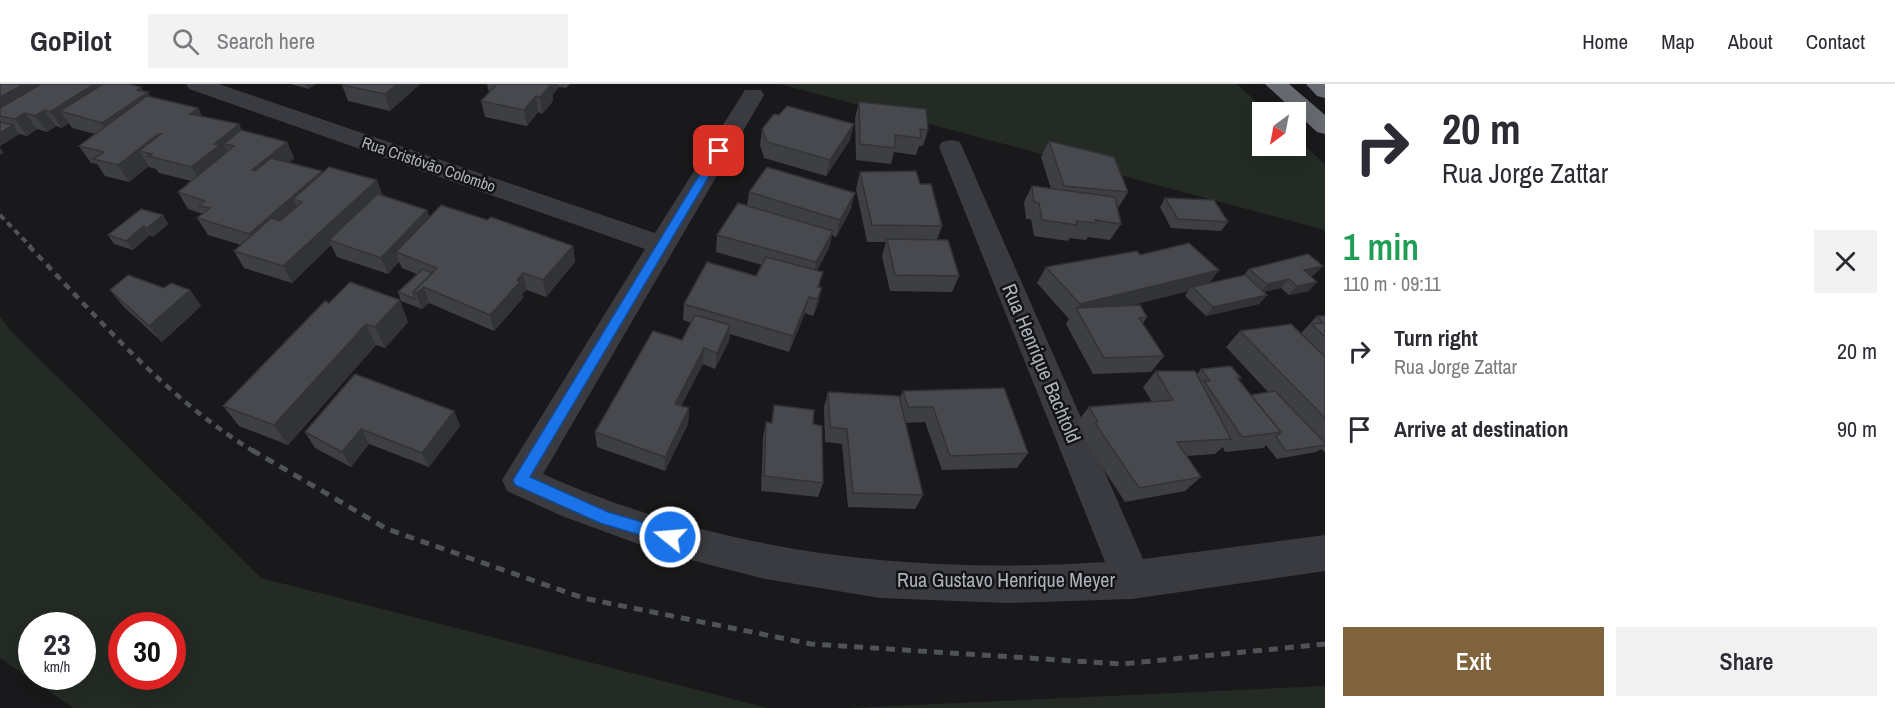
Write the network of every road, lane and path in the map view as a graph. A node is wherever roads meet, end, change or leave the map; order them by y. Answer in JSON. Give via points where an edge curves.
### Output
{"nodes":[{"id":1,"x":197,"y":84,"type":"edge"},
{"id":2,"x":1276,"y":84,"type":"edge"},
{"id":3,"x":1317,"y":84,"type":"edge"},
{"id":4,"x":1325,"y":91,"type":"edge"},
{"id":5,"x":753,"y":94,"type":"dead end"},
{"id":6,"x":1325,"y":127,"type":"edge"},
{"id":7,"x":951,"y":147,"type":"dead end"},
{"id":8,"x":662,"y":245,"type":"junction"},
{"id":9,"x":1325,"y":553,"type":"edge"},
{"id":10,"x":1132,"y":580,"type":"junction"}],
"edges":[{"from":1,"to":8,"type":"street","name":"Rua Cristóvão Colombo"},
{"from":2,"to":6,"type":"highway"},
{"from":3,"to":4,"type":"highway"},
{"from":5,"to":8,"type":"street"},
{"from":7,"to":10,"type":"street","name":"Rua Henrique Bachtold"},
{"from":8,"to":10,"type":"street","name":"Rua Gustavo Henrique Meyer","via":[[520,480],[606,518],[713,550],[820,572],[922,582]]},
{"from":9,"to":10,"type":"street","name":"Rua Gustavo Henrique Meyer"}]}
